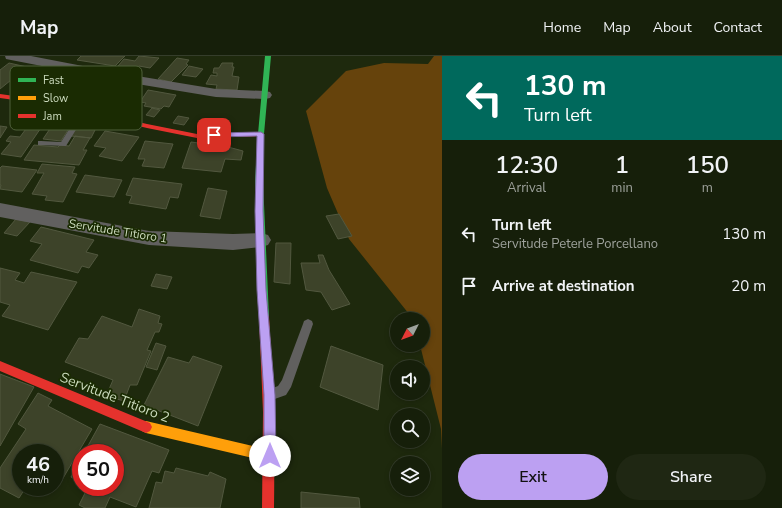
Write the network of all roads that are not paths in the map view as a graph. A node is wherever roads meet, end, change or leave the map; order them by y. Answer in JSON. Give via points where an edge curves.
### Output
{"nodes":[{"id":1,"x":11,"y":56,"type":"edge"},
{"id":2,"x":268,"y":56,"type":"edge"},
{"id":3,"x":65,"y":66,"type":"edge"},
{"id":4,"x":142,"y":80,"type":"edge"},
{"id":5,"x":264,"y":95,"type":"junction"},
{"id":6,"x":0,"y":96,"type":"edge"},
{"id":7,"x":10,"y":97,"type":"edge"},
{"id":8,"x":142,"y":125,"type":"edge"},
{"id":9,"x":72,"y":130,"type":"edge"},
{"id":10,"x":261,"y":134,"type":"junction"},
{"id":11,"x":41,"y":143,"type":"dead end"},
{"id":12,"x":0,"y":210,"type":"edge"},
{"id":13,"x":260,"y":240,"type":"junction"},
{"id":14,"x":308,"y":324,"type":"dead end"},
{"id":15,"x":0,"y":366,"type":"edge"},
{"id":16,"x":269,"y":395,"type":"junction"},
{"id":17,"x":270,"y":456,"type":"junction"},
{"id":18,"x":268,"y":508,"type":"edge"}],
"edges":[{"from":1,"to":3,"type":"street"},
{"from":2,"to":5,"type":"main road"},
{"from":4,"to":5,"type":"street","via":[[216,92]]},
{"from":5,"to":10,"type":"main road"},
{"from":6,"to":7,"type":"main road"},
{"from":8,"to":10,"type":"main road","via":[[199,136]]},
{"from":9,"to":11,"type":"lane","via":[[63,144]]},
{"from":10,"to":13,"type":"main road"},
{"from":12,"to":13,"type":"street","name":"Servitude Titioro 1","via":[[149,238],[233,242]]},
{"from":13,"to":16,"type":"main road"},
{"from":14,"to":16,"type":"lane","via":[[287,383],[282,391]]},
{"from":15,"to":17,"type":"main road","name":"Servitude Titioro 2","via":[[152,429]]},
{"from":16,"to":17,"type":"main road"},
{"from":17,"to":18,"type":"main road"}]}
